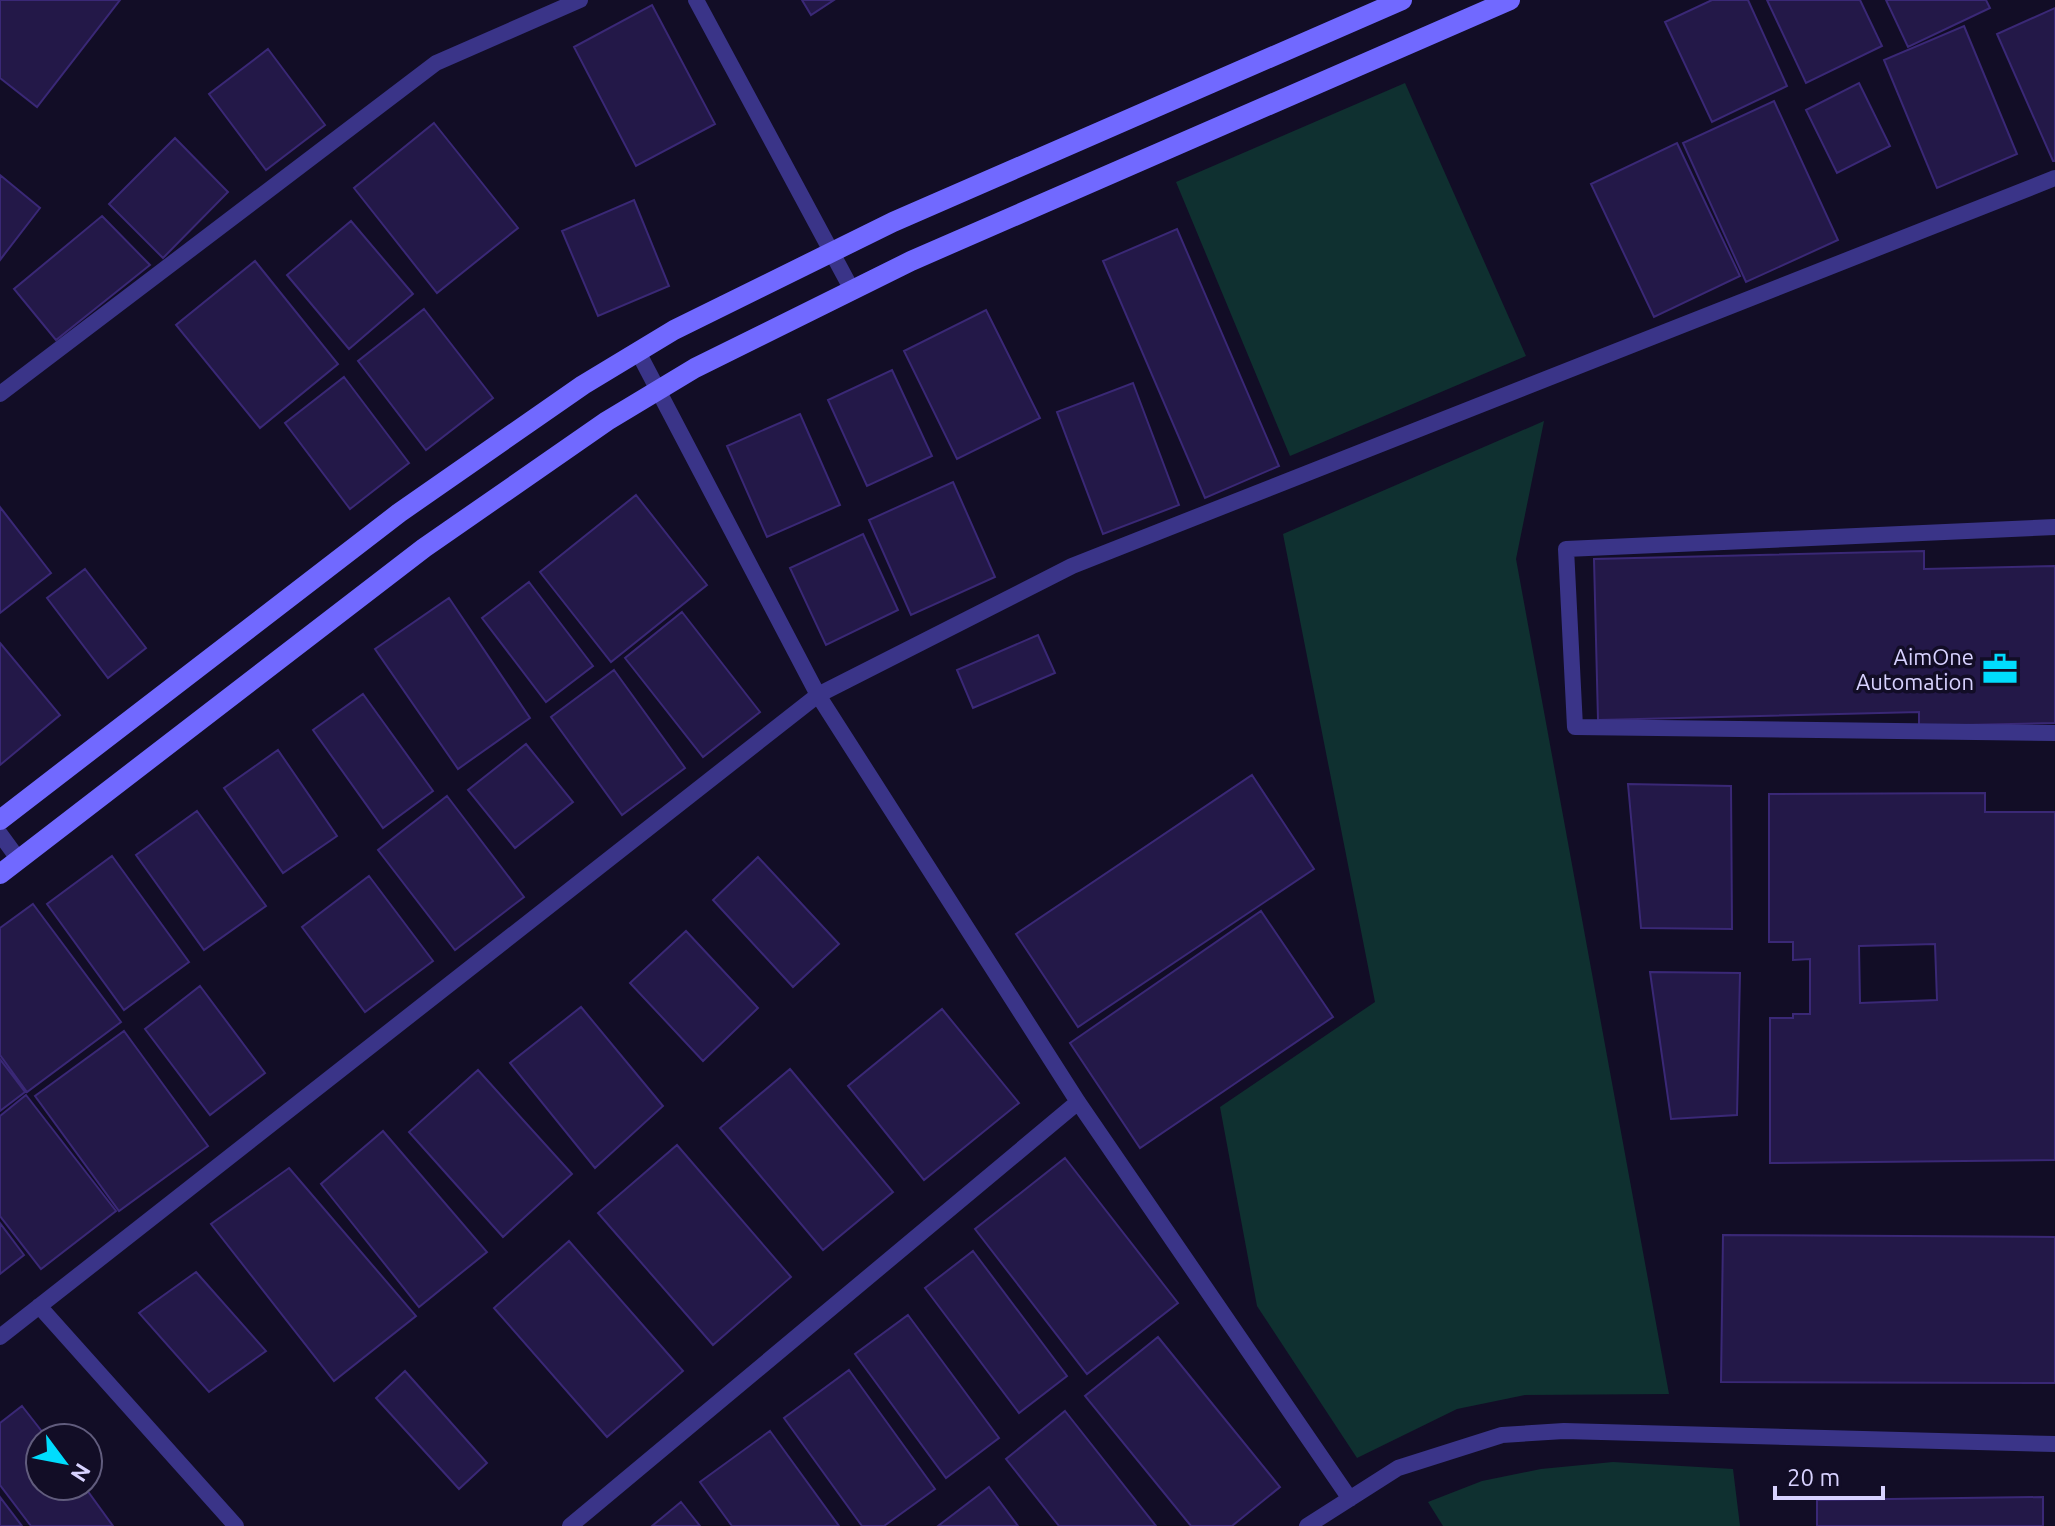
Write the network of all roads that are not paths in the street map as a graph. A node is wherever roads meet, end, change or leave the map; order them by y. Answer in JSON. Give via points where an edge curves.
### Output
{"nodes":[{"id":1,"x":580,"y":0,"type":"edge"},
{"id":2,"x":696,"y":0,"type":"edge"},
{"id":3,"x":1402,"y":0,"type":"edge"},
{"id":4,"x":1510,"y":0,"type":"edge"},
{"id":5,"x":2055,"y":178,"type":"edge"},
{"id":6,"x":832,"y":253,"type":"junction"},
{"id":7,"x":852,"y":290,"type":"junction"},
{"id":8,"x":638,"y":352,"type":"junction"},
{"id":9,"x":658,"y":390,"type":"junction"},
{"id":10,"x":0,"y":394,"type":"edge"},
{"id":11,"x":2055,"y":527,"type":"edge"},
{"id":12,"x":818,"y":695,"type":"junction"},
{"id":13,"x":2055,"y":733,"type":"edge"},
{"id":14,"x":0,"y":820,"type":"edge"},
{"id":15,"x":0,"y":834,"type":"edge"},
{"id":16,"x":19,"y":860,"type":"junction"},
{"id":17,"x":0,"y":874,"type":"edge"},
{"id":18,"x":1078,"y":1102,"type":"junction"},
{"id":19,"x":39,"y":1306,"type":"junction"},
{"id":20,"x":0,"y":1337,"type":"edge"},
{"id":21,"x":2055,"y":1444,"type":"edge"},
{"id":22,"x":1350,"y":1499,"type":"junction"},
{"id":23,"x":236,"y":1526,"type":"edge"},
{"id":24,"x":570,"y":1526,"type":"edge"},
{"id":25,"x":1307,"y":1526,"type":"edge"}],
"edges":[{"from":1,"to":10,"type":"lane","via":[[436,63]]},
{"from":2,"to":6,"type":"lane"},
{"from":3,"to":6,"type":"main road"},
{"from":4,"to":7,"type":"main road"},
{"from":5,"to":12,"type":"lane","via":[[1072,566]]},
{"from":6,"to":7,"type":"lane"},
{"from":6,"to":8,"type":"main road"},
{"from":7,"to":9,"type":"main road"},
{"from":8,"to":9,"type":"lane"},
{"from":8,"to":14,"type":"main road","via":[[399,513]]},
{"from":9,"to":12,"type":"lane"},
{"from":9,"to":16,"type":"main road","via":[[424,548]]},
{"from":11,"to":13,"type":"lane","via":[[1566,549],[1575,727]]},
{"from":12,"to":18,"type":"lane"},
{"from":12,"to":19,"type":"lane"},
{"from":15,"to":16,"type":"lane"},
{"from":16,"to":17,"type":"main road"},
{"from":18,"to":22,"type":"lane"},
{"from":18,"to":24,"type":"lane"},
{"from":19,"to":20,"type":"lane"},
{"from":19,"to":23,"type":"lane"},
{"from":21,"to":22,"type":"lane","via":[[1564,1431],[1502,1435],[1398,1468]]},
{"from":22,"to":25,"type":"lane"}]}
